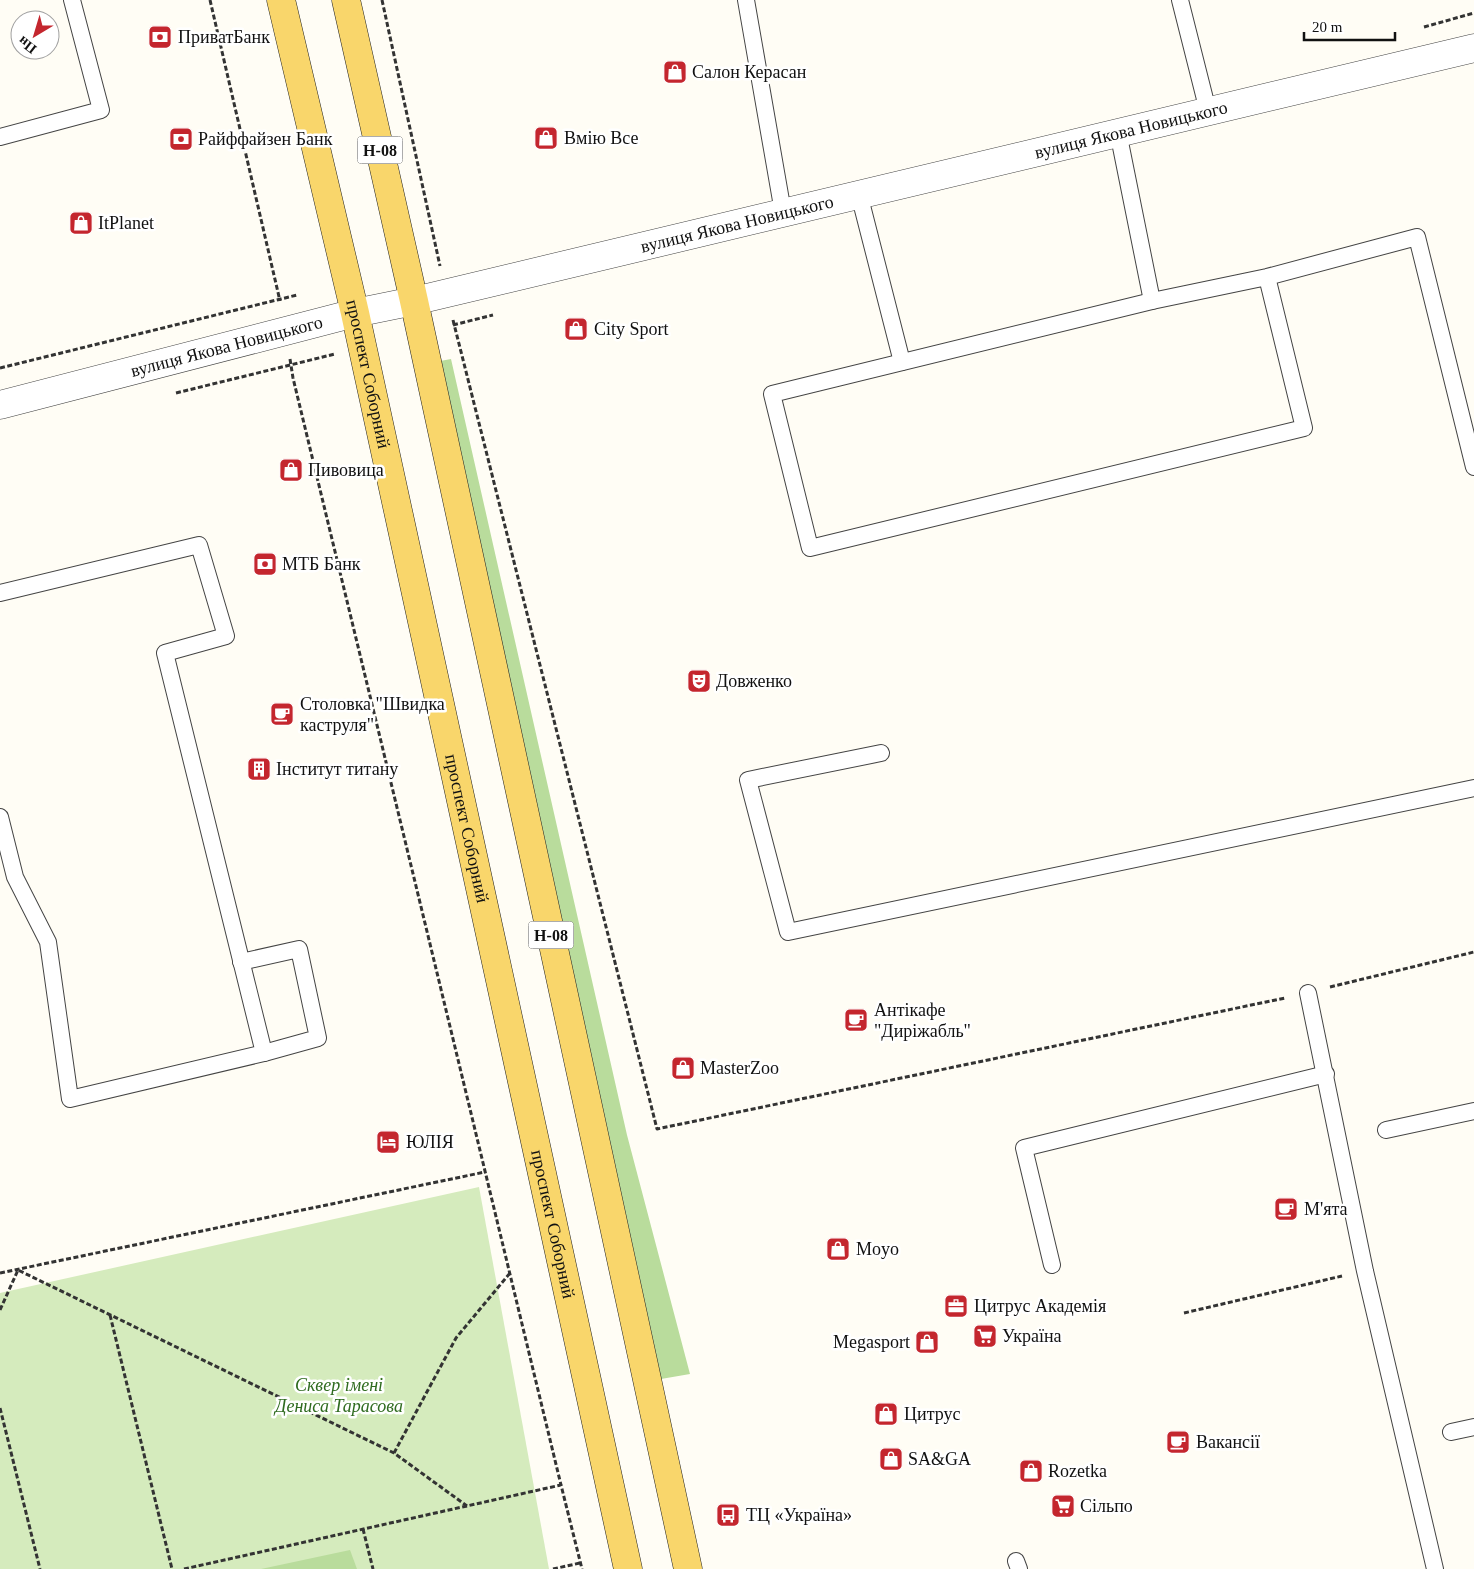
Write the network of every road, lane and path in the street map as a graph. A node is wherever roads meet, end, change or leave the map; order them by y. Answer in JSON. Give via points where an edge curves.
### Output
{"nodes":[{"id":1,"x":72,"y":0,"type":"edge"},
{"id":2,"x":210,"y":0,"type":"edge"},
{"id":3,"x":281,"y":0,"type":"edge"},
{"id":4,"x":346,"y":0,"type":"edge"},
{"id":5,"x":382,"y":0,"type":"edge"},
{"id":6,"x":746,"y":0,"type":"edge"},
{"id":7,"x":1180,"y":0,"type":"edge"},
{"id":8,"x":1474,"y":48,"type":"edge"},
{"id":9,"x":1208,"y":111,"type":"junction"},
{"id":10,"x":1118,"y":132,"type":"junction"},
{"id":11,"x":0,"y":137,"type":"edge"},
{"id":12,"x":859,"y":194,"type":"junction"},
{"id":13,"x":783,"y":212,"type":"junction"},
{"id":14,"x":1267,"y":277,"type":"junction"},
{"id":15,"x":446,"y":293,"type":"junction"},
{"id":16,"x":414,"y":301,"type":"junction"},
{"id":17,"x":1152,"y":301,"type":"junction"},
{"id":18,"x":355,"y":313,"type":"junction"},
{"id":19,"x":286,"y":331,"type":"junction"},
{"id":20,"x":902,"y":362,"type":"junction"},
{"id":21,"x":0,"y":405,"type":"edge"},
{"id":22,"x":1474,"y":467,"type":"edge"},
{"id":23,"x":0,"y":593,"type":"edge"},
{"id":24,"x":882,"y":753,"type":"dead end"},
{"id":25,"x":1474,"y":788,"type":"edge"},
{"id":26,"x":0,"y":817,"type":"edge"},
{"id":27,"x":8,"y":878,"type":"edge"},
{"id":28,"x":1474,"y":952,"type":"edge"},
{"id":29,"x":241,"y":962,"type":"junction"},
{"id":30,"x":1308,"y":993,"type":"junction"},
{"id":31,"x":264,"y":1053,"type":"junction"},
{"id":32,"x":1326,"y":1074,"type":"junction"},
{"id":33,"x":1474,"y":1111,"type":"edge"},
{"id":34,"x":1386,"y":1130,"type":"dead end"},
{"id":35,"x":485,"y":1172,"type":"junction"},
{"id":36,"x":1052,"y":1265,"type":"dead end"},
{"id":37,"x":18,"y":1270,"type":"junction"},
{"id":38,"x":1365,"y":1271,"type":"junction"},
{"id":39,"x":0,"y":1273,"type":"edge"},
{"id":40,"x":510,"y":1273,"type":"junction"},
{"id":41,"x":0,"y":1310,"type":"edge"},
{"id":42,"x":1184,"y":1313,"type":"dead end"},
{"id":43,"x":110,"y":1314,"type":"junction"},
{"id":44,"x":0,"y":1408,"type":"edge"},
{"id":45,"x":1474,"y":1427,"type":"edge"},
{"id":46,"x":1451,"y":1432,"type":"dead end"},
{"id":47,"x":394,"y":1453,"type":"junction"},
{"id":48,"x":562,"y":1485,"type":"junction"},
{"id":49,"x":467,"y":1506,"type":"junction"},
{"id":50,"x":363,"y":1529,"type":"junction"},
{"id":51,"x":580,"y":1563,"type":"junction"},
{"id":52,"x":40,"y":1569,"type":"edge"},
{"id":53,"x":172,"y":1569,"type":"edge"},
{"id":54,"x":184,"y":1569,"type":"edge"},
{"id":55,"x":373,"y":1569,"type":"edge"},
{"id":56,"x":553,"y":1569,"type":"edge"},
{"id":57,"x":582,"y":1569,"type":"edge"},
{"id":58,"x":628,"y":1569,"type":"edge"},
{"id":59,"x":688,"y":1569,"type":"edge"},
{"id":60,"x":1435,"y":1569,"type":"edge"}],
"edges":[{"from":1,"to":11,"type":"lane","via":[[101,110]]},
{"from":2,"to":19,"type":"path"},
{"from":3,"to":18,"type":"main road","name":"проспект Соборний"},
{"from":4,"to":16,"type":"main road","number":"Н-08"},
{"from":5,"to":15,"type":"path"},
{"from":6,"to":13,"type":"lane"},
{"from":7,"to":9,"type":"lane"},
{"from":8,"to":9,"type":"street","name":"вулиця Якова Новицького"},
{"from":9,"to":10,"type":"street","name":"вулиця Якова Новицького"},
{"from":10,"to":12,"type":"street","name":"вулиця Якова Новицького"},
{"from":10,"to":17,"type":"lane"},
{"from":12,"to":13,"type":"street","name":"вулиця Якова Новицького"},
{"from":12,"to":20,"type":"lane"},
{"from":13,"to":15,"type":"street","name":"вулиця Якова Новицького"},
{"from":14,"to":17,"type":"lane"},
{"from":14,"to":20,"type":"lane","via":[[1304,428],[810,548],[772,394]]},
{"from":14,"to":22,"type":"lane","via":[[1417,237]]},
{"from":15,"to":16,"type":"street","name":"вулиця Якова Новицького"},
{"from":15,"to":30,"type":"path","via":[[657,1129]]},
{"from":16,"to":18,"type":"street","name":"вулиця Якова Новицького"},
{"from":16,"to":59,"type":"main road","number":"Н-08"},
{"from":17,"to":20,"type":"lane"},
{"from":18,"to":19,"type":"street","name":"вулиця Якова Новицького"},
{"from":18,"to":58,"type":"main road","name":"проспект Соборний"},
{"from":19,"to":21,"type":"street","name":"вулиця Якова Новицького"},
{"from":19,"to":35,"type":"path","via":[[293,378]]},
{"from":23,"to":29,"type":"lane","via":[[200,545],[226,636],[165,653]]},
{"from":24,"to":25,"type":"lane","via":[[748,780],[788,932]]},
{"from":26,"to":27,"type":"lane"},
{"from":27,"to":31,"type":"lane","via":[[48,942],[70,1099]]},
{"from":28,"to":30,"type":"path"},
{"from":29,"to":31,"type":"lane"},
{"from":29,"to":31,"type":"lane","via":[[299,949],[318,1038]]},
{"from":30,"to":32,"type":"lane"},
{"from":32,"to":36,"type":"lane","via":[[1024,1148]]},
{"from":32,"to":38,"type":"lane"},
{"from":33,"to":34,"type":"lane"},
{"from":35,"to":37,"type":"path"},
{"from":35,"to":40,"type":"path"},
{"from":37,"to":39,"type":"path"},
{"from":37,"to":41,"type":"path"},
{"from":37,"to":43,"type":"path"},
{"from":38,"to":42,"type":"path"},
{"from":38,"to":60,"type":"lane"},
{"from":40,"to":47,"type":"path","via":[[456,1338]]},
{"from":40,"to":48,"type":"path"},
{"from":43,"to":47,"type":"path"},
{"from":43,"to":53,"type":"path"},
{"from":44,"to":52,"type":"path"},
{"from":45,"to":46,"type":"lane"},
{"from":47,"to":49,"type":"path"},
{"from":48,"to":49,"type":"path"},
{"from":48,"to":51,"type":"path"},
{"from":49,"to":50,"type":"path"},
{"from":50,"to":54,"type":"path"},
{"from":50,"to":55,"type":"path"},
{"from":51,"to":56,"type":"path"},
{"from":51,"to":57,"type":"path"}]}
